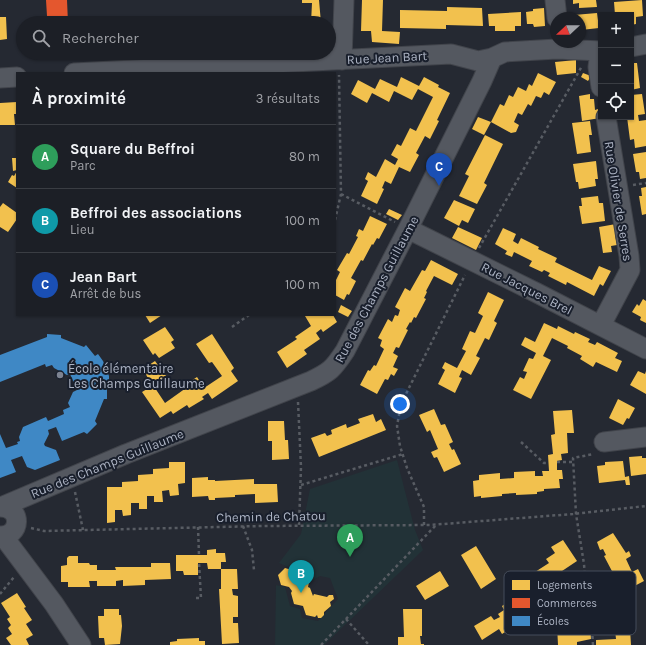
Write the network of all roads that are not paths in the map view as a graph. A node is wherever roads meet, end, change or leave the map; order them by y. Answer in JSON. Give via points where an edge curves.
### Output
{"nodes":[{"id":1,"x":344,"y":0,"type":"edge"},
{"id":2,"x":555,"y":0,"type":"edge"},
{"id":3,"x":556,"y":12,"type":"edge"},
{"id":4,"x":646,"y":44,"type":"edge"},
{"id":5,"x":550,"y":46,"type":"edge"},
{"id":6,"x":634,"y":46,"type":"edge"},
{"id":7,"x":576,"y":48,"type":"edge"},
{"id":8,"x":596,"y":51,"type":"edge"},
{"id":9,"x":492,"y":58,"type":"junction"},
{"id":10,"x":340,"y":60,"type":"junction"},
{"id":11,"x":94,"y":72,"type":"edge"},
{"id":12,"x":16,"y":77,"type":"edge"},
{"id":13,"x":0,"y":78,"type":"edge"},
{"id":14,"x":601,"y":84,"type":"edge"},
{"id":15,"x":606,"y":120,"type":"edge"},
{"id":16,"x":408,"y":229,"type":"junction"},
{"id":17,"x":601,"y":325,"type":"junction"},
{"id":18,"x":646,"y":349,"type":"edge"},
{"id":19,"x":646,"y":437,"type":"edge"},
{"id":20,"x":604,"y":442,"type":"road end"},
{"id":21,"x":0,"y":507,"type":"edge"},
{"id":22,"x":1,"y":536,"type":"edge"},
{"id":23,"x":81,"y":645,"type":"edge"}],
"edges":[{"from":1,"to":10,"type":"street"},
{"from":2,"to":3,"type":"street"},
{"from":4,"to":6,"type":"street"},
{"from":5,"to":9,"type":"street","name":"Rue Jean Bart","via":[[505,52]]},
{"from":7,"to":8,"type":"street","name":"Rue Jean Bart"},
{"from":8,"to":14,"type":"street"},
{"from":9,"to":10,"type":"street","name":"Rue Jean Bart","via":[[478,61],[451,54]]},
{"from":9,"to":16,"type":"street","name":"Rue des Champs Guillaume"},
{"from":10,"to":11,"type":"street","name":"Rue Jean Bart"},
{"from":12,"to":13,"type":"street"},
{"from":15,"to":17,"type":"street","name":"Rue Olivier de Serres","via":[[630,270]]},
{"from":16,"to":17,"type":"street","name":"Rue Jacques Brel"},
{"from":16,"to":21,"type":"street","name":"Rue des Champs Guillaume","via":[[345,351],[336,366],[326,373]]},
{"from":17,"to":18,"type":"street","name":"Rue Jacques Brel"},
{"from":19,"to":20,"type":"street"},
{"from":21,"to":22,"type":"street","via":[[13,511],[17,524],[12,532]]},
{"from":22,"to":23,"type":"street","via":[[54,604]]}]}
